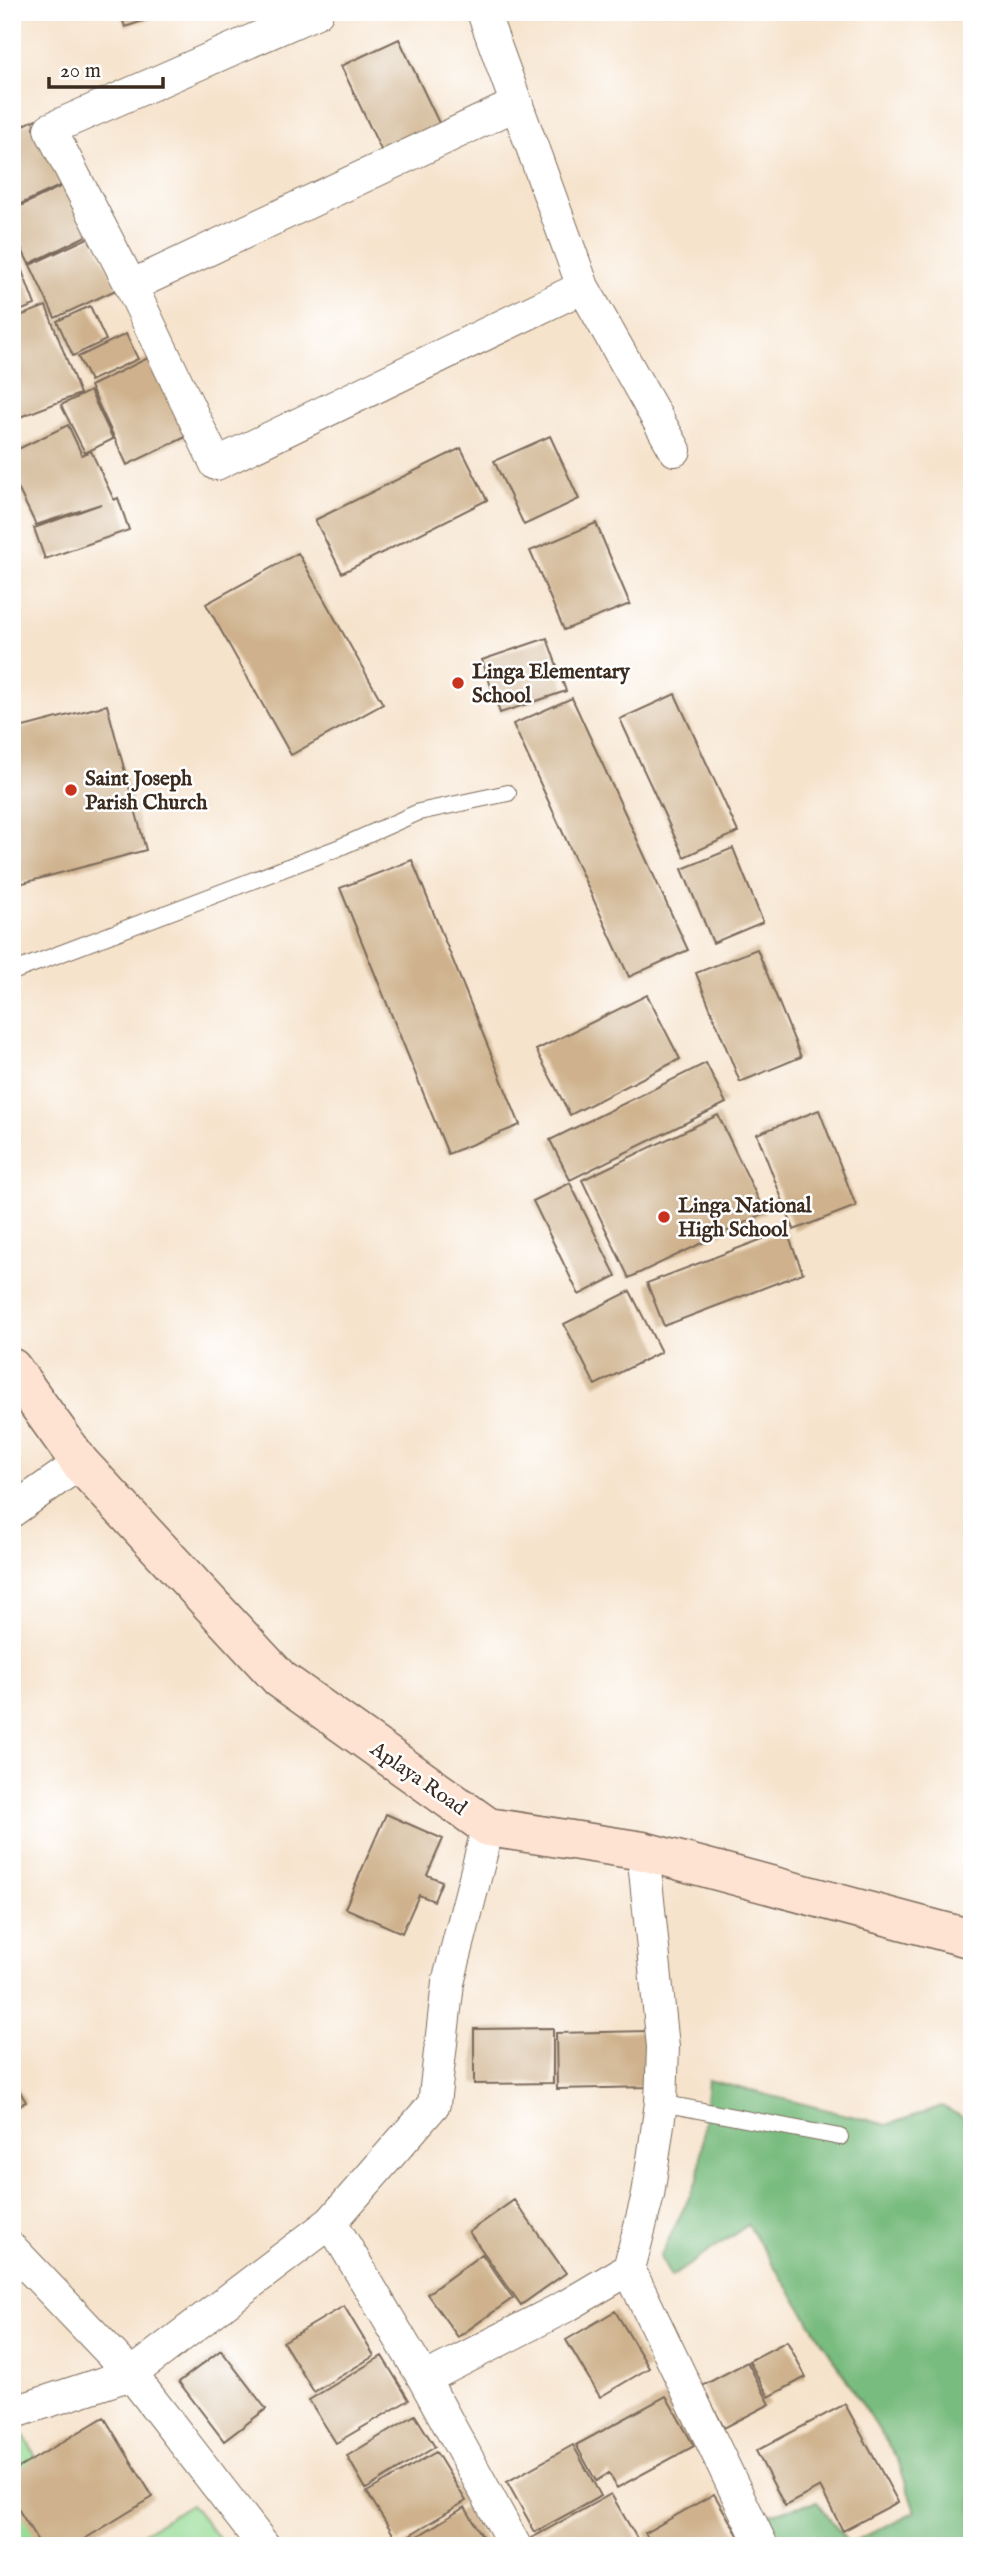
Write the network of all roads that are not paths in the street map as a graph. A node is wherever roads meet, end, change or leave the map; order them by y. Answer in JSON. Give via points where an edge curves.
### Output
{"nodes":[{"id":1,"x":317,"y":12,"type":"edge"},
{"id":2,"x":483,"y":12,"type":"edge"},
{"id":3,"x":517,"y":104,"type":"junction"},
{"id":4,"x":131,"y":286,"type":"junction"},
{"id":5,"x":583,"y":287,"type":"junction"},
{"id":6,"x":675,"y":450,"type":"dead end"},
{"id":7,"x":508,"y":793,"type":"dead end"},
{"id":8,"x":12,"y":972,"type":"edge"},
{"id":9,"x":12,"y":1368,"type":"edge"},
{"id":10,"x":80,"y":1464,"type":"junction"},
{"id":11,"x":12,"y":1511,"type":"edge"},
{"id":12,"x":488,"y":1827,"type":"junction"},
{"id":13,"x":643,"y":1851,"type":"junction"},
{"id":14,"x":972,"y":1939,"type":"edge"},
{"id":15,"x":661,"y":2103,"type":"junction"},
{"id":16,"x":840,"y":2137,"type":"dead end"},
{"id":17,"x":331,"y":2222,"type":"junction"},
{"id":18,"x":12,"y":2249,"type":"edge"},
{"id":19,"x":629,"y":2269,"type":"junction"},
{"id":20,"x":131,"y":2374,"type":"junction"},
{"id":21,"x":425,"y":2379,"type":"junction"},
{"id":22,"x":12,"y":2413,"type":"edge"},
{"id":23,"x":264,"y":2546,"type":"edge"},
{"id":24,"x":515,"y":2546,"type":"edge"},
{"id":25,"x":762,"y":2546,"type":"edge"}],
"edges":[{"from":1,"to":4,"type":"street","via":[[51,129]]},
{"from":2,"to":3,"type":"street"},
{"from":3,"to":4,"type":"street"},
{"from":3,"to":5,"type":"street"},
{"from":4,"to":5,"type":"street","via":[[216,464]]},
{"from":5,"to":6,"type":"street"},
{"from":7,"to":8,"type":"lane","via":[[419,812],[338,848]]},
{"from":9,"to":10,"type":"street","name":"Aplaya Road"},
{"from":10,"to":11,"type":"street"},
{"from":10,"to":12,"type":"street","name":"Aplaya Road","via":[[280,1679]]},
{"from":12,"to":13,"type":"street","name":"Aplaya Road"},
{"from":12,"to":17,"type":"street","via":[[448,1983],[434,2104]]},
{"from":13,"to":14,"type":"street","name":"Aplaya Road"},
{"from":13,"to":15,"type":"street","via":[[663,2047]]},
{"from":15,"to":16,"type":"lane"},
{"from":15,"to":19,"type":"street","via":[[648,2195]]},
{"from":17,"to":20,"type":"street"},
{"from":17,"to":21,"type":"street"},
{"from":18,"to":20,"type":"street"},
{"from":19,"to":21,"type":"street"},
{"from":19,"to":25,"type":"street"},
{"from":20,"to":22,"type":"street"},
{"from":20,"to":23,"type":"street"},
{"from":21,"to":24,"type":"street"}]}
